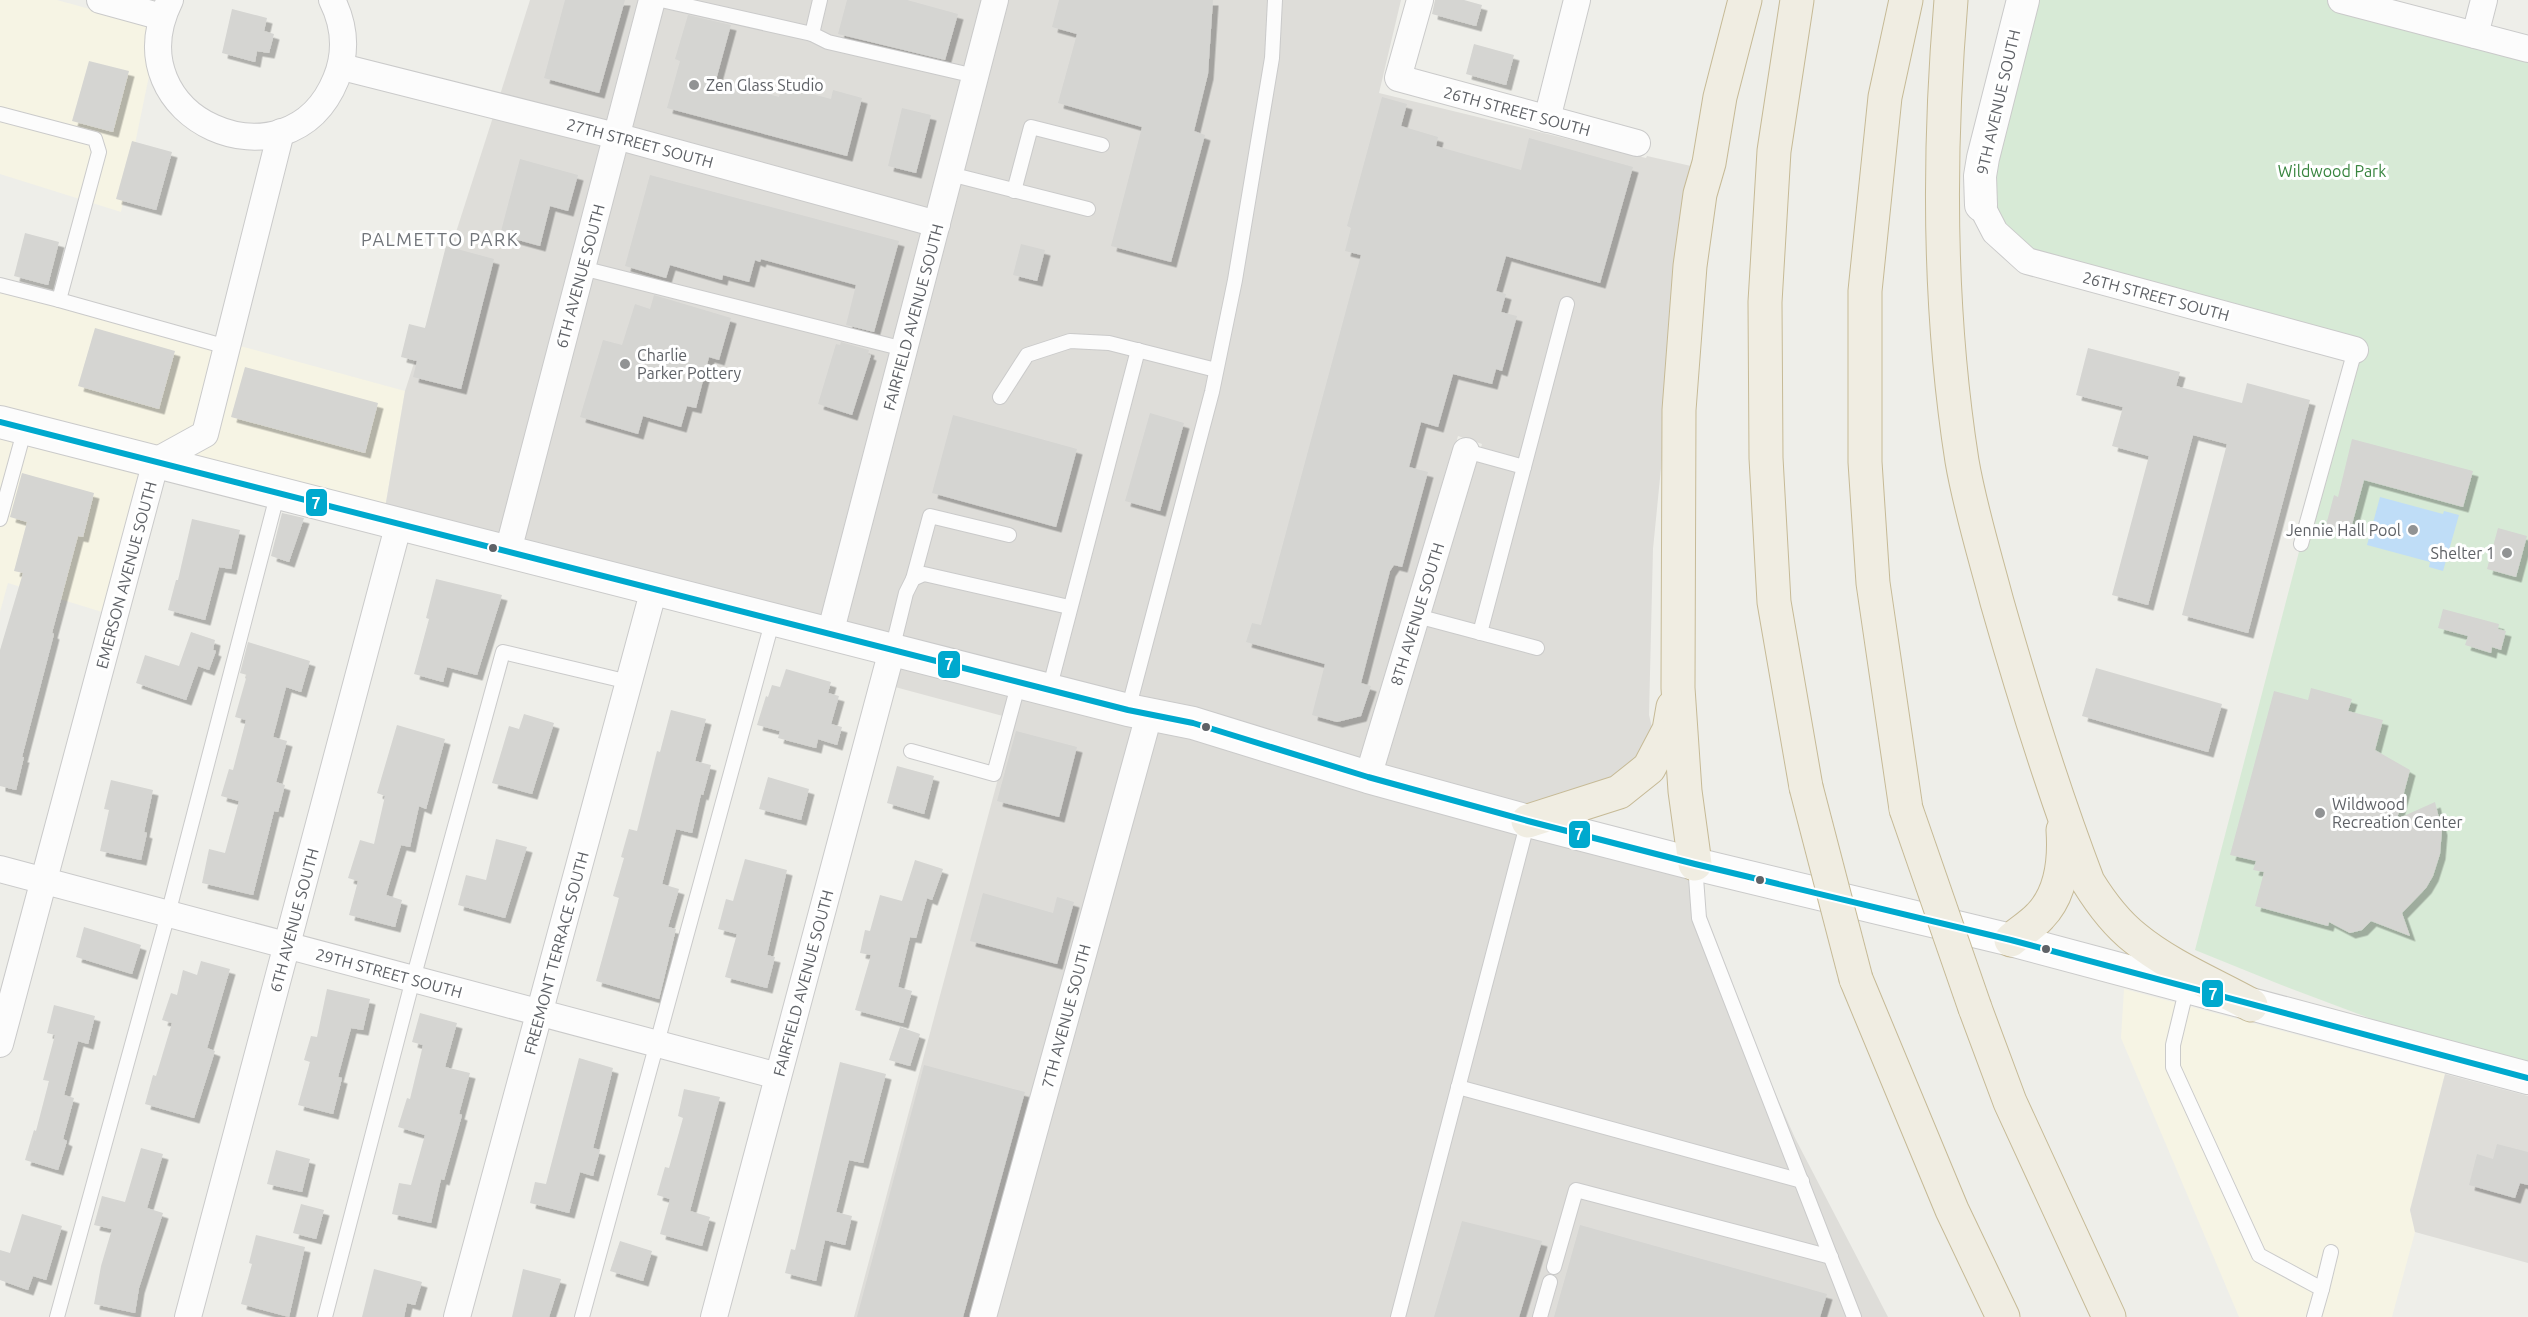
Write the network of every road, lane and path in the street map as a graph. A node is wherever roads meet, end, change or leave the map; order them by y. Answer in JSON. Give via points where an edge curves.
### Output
{"nodes":[{"id":1,"x":100,"y":0,"type":"edge"},
{"id":2,"x":332,"y":0,"type":"edge"},
{"id":3,"x":652,"y":0,"type":"edge"},
{"id":4,"x":661,"y":0,"type":"edge"},
{"id":5,"x":820,"y":0,"type":"edge"},
{"id":6,"x":995,"y":0,"type":"edge"},
{"id":7,"x":1275,"y":0,"type":"edge"},
{"id":8,"x":1420,"y":0,"type":"edge"},
{"id":9,"x":1577,"y":0,"type":"edge"},
{"id":10,"x":1746,"y":0,"type":"edge"},
{"id":11,"x":1797,"y":0,"type":"edge"},
{"id":12,"x":1906,"y":0,"type":"edge"},
{"id":13,"x":1952,"y":0,"type":"edge"},
{"id":14,"x":2023,"y":0,"type":"edge"},
{"id":15,"x":2341,"y":0,"type":"edge"},
{"id":16,"x":2484,"y":0,"type":"edge"},
{"id":17,"x":166,"y":9,"type":"edge"},
{"id":18,"x":812,"y":34,"type":"junction"},
{"id":19,"x":2475,"y":35,"type":"junction"},
{"id":20,"x":2528,"y":49,"type":"edge"},
{"id":21,"x":342,"y":67,"type":"junction"},
{"id":22,"x":975,"y":76,"type":"junction"},
{"id":23,"x":0,"y":114,"type":"edge"},
{"id":24,"x":1547,"y":119,"type":"junction"},
{"id":25,"x":281,"y":132,"type":"junction"},
{"id":26,"x":616,"y":136,"type":"junction"},
{"id":27,"x":1637,"y":143,"type":"dead end"},
{"id":28,"x":1102,"y":145,"type":"dead end"},
{"id":29,"x":950,"y":174,"type":"junction"},
{"id":30,"x":1014,"y":191,"type":"junction"},
{"id":31,"x":1981,"y":205,"type":"joint"},
{"id":32,"x":1089,"y":209,"type":"dead end"},
{"id":33,"x":937,"y":224,"type":"junction"},
{"id":34,"x":582,"y":268,"type":"junction"},
{"id":35,"x":0,"y":285,"type":"edge"},
{"id":36,"x":59,"y":300,"type":"junction"},
{"id":37,"x":1567,"y":304,"type":"dead end"},
{"id":38,"x":227,"y":347,"type":"junction"},
{"id":39,"x":904,"y":349,"type":"junction"},
{"id":40,"x":1138,"y":350,"type":"junction"},
{"id":41,"x":2355,"y":350,"type":"joint"},
{"id":42,"x":1216,"y":370,"type":"junction"},
{"id":43,"x":1000,"y":397,"type":"dead end"},
{"id":44,"x":12,"y":425,"type":"edge"},
{"id":45,"x":1466,"y":451,"type":"joint"},
{"id":46,"x":156,"y":461,"type":"junction"},
{"id":47,"x":1524,"y":467,"type":"junction"},
{"id":48,"x":278,"y":492,"type":"junction"},
{"id":49,"x":0,"y":519,"type":"edge"},
{"id":50,"x":399,"y":523,"type":"junction"},
{"id":51,"x":1009,"y":535,"type":"dead end"},
{"id":52,"x":2301,"y":544,"type":"dead end"},
{"id":53,"x":508,"y":551,"type":"junction"},
{"id":54,"x":913,"y":579,"type":"junction"},
{"id":55,"x":654,"y":589,"type":"junction"},
{"id":56,"x":1069,"y":608,"type":"junction"},
{"id":57,"x":1417,"y":616,"type":"junction"},
{"id":58,"x":773,"y":619,"type":"junction"},
{"id":59,"x":1480,"y":633,"type":"junction"},
{"id":60,"x":830,"y":634,"type":"junction"},
{"id":61,"x":1537,"y":648,"type":"dead end"},
{"id":62,"x":892,"y":650,"type":"junction"},
{"id":63,"x":629,"y":682,"type":"junction"},
{"id":64,"x":1019,"y":682,"type":"junction"},
{"id":65,"x":1677,"y":688,"type":"junction"},
{"id":66,"x":1048,"y":690,"type":"junction"},
{"id":67,"x":1138,"y":713,"type":"junction"},
{"id":68,"x":911,"y":751,"type":"dead end"},
{"id":69,"x":1368,"y":777,"type":"junction"},
{"id":70,"x":2062,"y":813,"type":"junction"},
{"id":71,"x":1528,"y":821,"type":"junction"},
{"id":72,"x":1695,"y":864,"type":"junction"},
{"id":73,"x":0,"y":869,"type":"edge"},
{"id":74,"x":44,"y":881,"type":"junction"},
{"id":75,"x":168,"y":914,"type":"junction"},
{"id":76,"x":2011,"y":940,"type":"junction"},
{"id":77,"x":287,"y":946,"type":"junction"},
{"id":78,"x":413,"y":979,"type":"junction"},
{"id":79,"x":2187,"y":987,"type":"junction"},
{"id":80,"x":2251,"y":1005,"type":"junction"},
{"id":81,"x":540,"y":1013,"type":"junction"},
{"id":82,"x":0,"y":1044,"type":"edge"},
{"id":83,"x":658,"y":1044,"type":"junction"},
{"id":84,"x":778,"y":1076,"type":"junction"},
{"id":85,"x":2528,"y":1078,"type":"edge"},
{"id":86,"x":1458,"y":1087,"type":"junction"},
{"id":87,"x":1802,"y":1181,"type":"junction"},
{"id":88,"x":2331,"y":1252,"type":"dead end"},
{"id":89,"x":1831,"y":1257,"type":"junction"},
{"id":90,"x":1554,"y":1267,"type":"dead end"},
{"id":91,"x":1550,"y":1282,"type":"dead end"},
{"id":92,"x":2322,"y":1288,"type":"junction"},
{"id":93,"x":57,"y":1317,"type":"edge"},
{"id":94,"x":188,"y":1317,"type":"edge"},
{"id":95,"x":325,"y":1317,"type":"edge"},
{"id":96,"x":457,"y":1317,"type":"edge"},
{"id":97,"x":582,"y":1317,"type":"edge"},
{"id":98,"x":714,"y":1317,"type":"edge"},
{"id":99,"x":983,"y":1317,"type":"edge"},
{"id":100,"x":1398,"y":1317,"type":"edge"},
{"id":101,"x":1540,"y":1317,"type":"edge"},
{"id":102,"x":1854,"y":1317,"type":"edge"},
{"id":103,"x":2003,"y":1317,"type":"edge"},
{"id":104,"x":2109,"y":1317,"type":"edge"},
{"id":105,"x":2314,"y":1317,"type":"edge"}],
"edges":[{"from":1,"to":17,"type":"street"},
{"from":2,"to":21,"type":"street","via":[[340,16],[344,41]]},
{"from":3,"to":26,"type":"street","name":"6TH AVENUE SOUTH"},
{"from":4,"to":18,"type":"lane"},
{"from":5,"to":18,"type":"lane"},
{"from":6,"to":22,"type":"street","name":"FAIRFIELD AVENUE SOUTH"},
{"from":7,"to":42,"type":"lane","via":[[1272,58]]},
{"from":8,"to":24,"type":"street","name":"26TH STREET SOUTH","via":[[1398,78]]},
{"from":9,"to":24,"type":"street"},
{"from":10,"to":65,"type":"highway","via":[[1720,97],[1690,266],[1679,410]]},
{"from":11,"to":103,"type":"highway","bridge":true,"via":[[1774,151],[1765,302],[1766,436],[1774,602],[1806,788],[1856,979],[1952,1210]]},
{"from":12,"to":104,"type":"highway","bridge":true,"via":[[1885,97],[1865,291],[1865,462],[1873,583],[1906,810],[2010,1102]]},
{"from":13,"to":70,"type":"highway","via":[[1941,200],[1944,291],[1963,463],[2026,706]]},
{"from":14,"to":31,"type":"street","name":"9TH AVENUE SOUTH","via":[[1983,158]]},
{"from":15,"to":19,"type":"street"},
{"from":16,"to":19,"type":"street"},
{"from":17,"to":25,"type":"street","via":[[158,49],[165,80],[182,107],[207,127],[237,137]]},
{"from":18,"to":22,"type":"lane","via":[[828,42]]},
{"from":19,"to":20,"type":"street"},
{"from":21,"to":25,"type":"street","via":[[332,91],[315,112]]},
{"from":21,"to":26,"type":"street","name":"27TH STREET SOUTH"},
{"from":22,"to":29,"type":"street","name":"FAIRFIELD AVENUE SOUTH"},
{"from":23,"to":36,"type":"lane","via":[[95,139],[99,152]]},
{"from":24,"to":27,"type":"street","name":"26TH STREET SOUTH"},
{"from":25,"to":38,"type":"street","name":"EMERSON AVENUE SOUTH"},
{"from":26,"to":33,"type":"street","name":"27TH STREET SOUTH"},
{"from":26,"to":34,"type":"street","name":"6TH AVENUE SOUTH"},
{"from":28,"to":30,"type":"lane","via":[[1031,127]]},
{"from":29,"to":30,"type":"lane"},
{"from":29,"to":33,"type":"street","name":"FAIRFIELD AVENUE SOUTH"},
{"from":30,"to":32,"type":"lane"},
{"from":31,"to":41,"type":"street","name":"26TH STREET SOUTH","via":[[1995,232],[2027,261]]},
{"from":33,"to":39,"type":"street","name":"FAIRFIELD AVENUE SOUTH"},
{"from":34,"to":39,"type":"lane"},
{"from":34,"to":53,"type":"street","name":"6TH AVENUE SOUTH"},
{"from":35,"to":36,"type":"lane"},
{"from":36,"to":38,"type":"lane"},
{"from":37,"to":47,"type":"lane"},
{"from":38,"to":46,"type":"street","name":"EMERSON AVENUE SOUTH","via":[[205,434]]},
{"from":39,"to":60,"type":"street","name":"FAIRFIELD AVENUE SOUTH"},
{"from":40,"to":42,"type":"lane"},
{"from":40,"to":43,"type":"lane","via":[[1108,343],[1070,341],[1027,355]]},
{"from":40,"to":56,"type":"lane"},
{"from":41,"to":52,"type":"lane"},
{"from":42,"to":67,"type":"lane"},
{"from":44,"to":46,"type":"street"},
{"from":44,"to":49,"type":"lane"},
{"from":45,"to":47,"type":"lane"},
{"from":45,"to":57,"type":"street","name":"8TH AVENUE SOUTH"},
{"from":46,"to":48,"type":"street"},
{"from":46,"to":74,"type":"street","name":"EMERSON AVENUE SOUTH"},
{"from":47,"to":59,"type":"lane"},
{"from":48,"to":50,"type":"street"},
{"from":48,"to":75,"type":"lane"},
{"from":50,"to":53,"type":"street"},
{"from":50,"to":77,"type":"street","name":"6TH AVENUE SOUTH"},
{"from":51,"to":54,"type":"lane","via":[[930,516]]},
{"from":53,"to":55,"type":"street"},
{"from":54,"to":56,"type":"lane","via":[[924,574]]},
{"from":54,"to":62,"type":"lane"},
{"from":55,"to":58,"type":"street"},
{"from":55,"to":63,"type":"street","name":"FREEMONT TERRACE SOUTH"},
{"from":56,"to":66,"type":"lane"},
{"from":57,"to":59,"type":"lane"},
{"from":57,"to":69,"type":"street","name":"8TH AVENUE SOUTH"},
{"from":58,"to":60,"type":"street"},
{"from":58,"to":83,"type":"lane"},
{"from":59,"to":61,"type":"lane"},
{"from":60,"to":62,"type":"street"},
{"from":62,"to":64,"type":"street"},
{"from":62,"to":84,"type":"street","name":"FAIRFIELD AVENUE SOUTH"},
{"from":63,"to":78,"type":"lane","via":[[503,652]]},
{"from":63,"to":81,"type":"street","name":"FREEMONT TERRACE SOUTH"},
{"from":64,"to":66,"type":"street"},
{"from":64,"to":68,"type":"lane","via":[[994,774]]},
{"from":65,"to":71,"type":"highway","via":[[1668,730],[1649,768],[1619,792]]},
{"from":65,"to":72,"type":"highway"},
{"from":66,"to":67,"type":"street"},
{"from":67,"to":69,"type":"street","via":[[1192,723]]},
{"from":67,"to":99,"type":"street","name":"7TH AVENUE SOUTH"},
{"from":69,"to":71,"type":"street"},
{"from":70,"to":76,"type":"highway","via":[[2064,849],[2058,887],[2041,915]]},
{"from":70,"to":80,"type":"highway","via":[[2088,882],[2104,907],[2136,939]]},
{"from":71,"to":72,"type":"street"},
{"from":71,"to":86,"type":"lane"},
{"from":72,"to":76,"type":"street"},
{"from":72,"to":87,"type":"lane","via":[[1699,918]]},
{"from":73,"to":74,"type":"street","name":"29TH STREET SOUTH"},
{"from":74,"to":75,"type":"street","name":"29TH STREET SOUTH"},
{"from":74,"to":82,"type":"street","name":"EMERSON AVENUE SOUTH"},
{"from":75,"to":77,"type":"street","name":"29TH STREET SOUTH"},
{"from":75,"to":93,"type":"lane"},
{"from":76,"to":79,"type":"street"},
{"from":77,"to":78,"type":"street","name":"29TH STREET SOUTH"},
{"from":77,"to":94,"type":"street","name":"6TH AVENUE SOUTH"},
{"from":78,"to":81,"type":"street","name":"29TH STREET SOUTH"},
{"from":78,"to":95,"type":"lane"},
{"from":79,"to":80,"type":"street"},
{"from":79,"to":92,"type":"lane","via":[[2173,1045],[2173,1067],[2259,1255]]},
{"from":80,"to":85,"type":"street"},
{"from":81,"to":83,"type":"street","name":"29TH STREET SOUTH"},
{"from":81,"to":96,"type":"street","name":"FREEMONT TERRACE SOUTH"},
{"from":83,"to":84,"type":"street","name":"29TH STREET SOUTH"},
{"from":83,"to":97,"type":"lane"},
{"from":84,"to":98,"type":"street","name":"FAIRFIELD AVENUE SOUTH"},
{"from":86,"to":87,"type":"lane"},
{"from":86,"to":100,"type":"lane"},
{"from":87,"to":89,"type":"lane"},
{"from":88,"to":92,"type":"lane"},
{"from":89,"to":90,"type":"lane","via":[[1576,1190]]},
{"from":89,"to":102,"type":"lane"},
{"from":91,"to":101,"type":"lane"},
{"from":92,"to":105,"type":"lane"}]}
